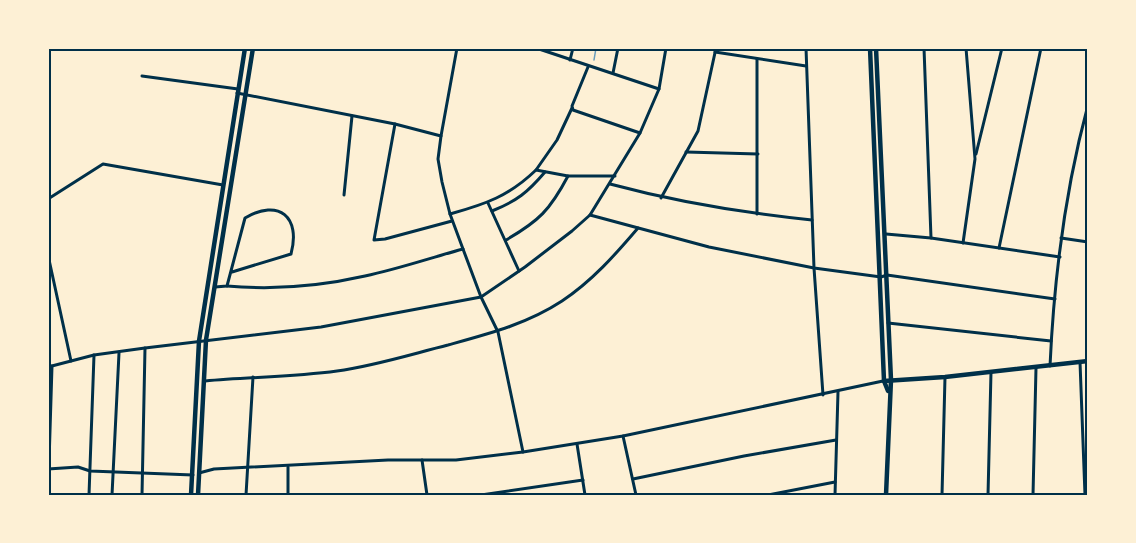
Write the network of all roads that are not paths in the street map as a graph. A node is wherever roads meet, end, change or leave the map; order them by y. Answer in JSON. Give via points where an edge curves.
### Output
{"nodes":[{"id":1,"x":245,"y":48,"type":"edge"},
{"id":2,"x":253,"y":48,"type":"edge"},
{"id":3,"x":457,"y":48,"type":"edge"},
{"id":4,"x":536,"y":48,"type":"edge"},
{"id":5,"x":573,"y":48,"type":"edge"},
{"id":6,"x":618,"y":48,"type":"edge"},
{"id":7,"x":666,"y":48,"type":"edge"},
{"id":8,"x":806,"y":48,"type":"edge"},
{"id":9,"x":870,"y":48,"type":"edge"},
{"id":10,"x":876,"y":48,"type":"edge"},
{"id":11,"x":924,"y":48,"type":"edge"},
{"id":12,"x":966,"y":48,"type":"edge"},
{"id":13,"x":1002,"y":48,"type":"edge"},
{"id":14,"x":1041,"y":48,"type":"edge"},
{"id":15,"x":715,"y":50,"type":"edge"},
{"id":16,"x":757,"y":59,"type":"junction"},
{"id":17,"x":570,"y":60,"type":"junction"},
{"id":18,"x":807,"y":66,"type":"junction"},
{"id":19,"x":588,"y":67,"type":"junction"},
{"id":20,"x":613,"y":73,"type":"junction"},
{"id":21,"x":142,"y":76,"type":"dead end"},
{"id":22,"x":659,"y":89,"type":"junction"},
{"id":23,"x":238,"y":91,"type":"junction"},
{"id":24,"x":245,"y":96,"type":"junction"},
{"id":25,"x":1088,"y":105,"type":"edge"},
{"id":26,"x":572,"y":108,"type":"junction"},
{"id":27,"x":352,"y":116,"type":"junction"},
{"id":28,"x":395,"y":124,"type":"junction"},
{"id":29,"x":640,"y":133,"type":"junction"},
{"id":30,"x":441,"y":136,"type":"junction"},
{"id":31,"x":686,"y":152,"type":"junction"},
{"id":32,"x":758,"y":154,"type":"junction"},
{"id":33,"x":975,"y":159,"type":"junction"},
{"id":34,"x":536,"y":170,"type":"junction"},
{"id":35,"x":545,"y":172,"type":"junction"},
{"id":36,"x":568,"y":176,"type":"junction"},
{"id":37,"x":615,"y":176,"type":"junction"},
{"id":38,"x":610,"y":184,"type":"junction"},
{"id":39,"x":223,"y":185,"type":"junction"},
{"id":40,"x":344,"y":195,"type":"dead end"},
{"id":41,"x":661,"y":198,"type":"junction"},
{"id":42,"x":48,"y":199,"type":"edge"},
{"id":43,"x":488,"y":203,"type":"junction"},
{"id":44,"x":492,"y":211,"type":"junction"},
{"id":45,"x":450,"y":214,"type":"junction"},
{"id":46,"x":757,"y":214,"type":"junction"},
{"id":47,"x":590,"y":215,"type":"junction"},
{"id":48,"x":812,"y":220,"type":"junction"},
{"id":49,"x":452,"y":221,"type":"junction"},
{"id":50,"x":638,"y":228,"type":"junction"},
{"id":51,"x":886,"y":234,"type":"junction"},
{"id":52,"x":932,"y":238,"type":"junction"},
{"id":53,"x":1061,"y":238,"type":"junction"},
{"id":54,"x":506,"y":240,"type":"junction"},
{"id":55,"x":1088,"y":242,"type":"edge"},
{"id":56,"x":963,"y":243,"type":"junction"},
{"id":57,"x":999,"y":248,"type":"junction"},
{"id":58,"x":463,"y":249,"type":"junction"},
{"id":59,"x":48,"y":255,"type":"edge"},
{"id":60,"x":1060,"y":257,"type":"junction"},
{"id":61,"x":814,"y":268,"type":"junction"},
{"id":62,"x":519,"y":271,"type":"junction"},
{"id":63,"x":232,"y":272,"type":"junction"},
{"id":64,"x":887,"y":275,"type":"junction"},
{"id":65,"x":880,"y":277,"type":"junction"},
{"id":66,"x":227,"y":286,"type":"junction"},
{"id":67,"x":215,"y":287,"type":"junction"},
{"id":68,"x":481,"y":297,"type":"junction"},
{"id":69,"x":1055,"y":299,"type":"junction"},
{"id":70,"x":888,"y":323,"type":"junction"},
{"id":71,"x":498,"y":332,"type":"junction"},
{"id":72,"x":207,"y":340,"type":"junction"},
{"id":73,"x":199,"y":341,"type":"junction"},
{"id":74,"x":1051,"y":341,"type":"junction"},
{"id":75,"x":145,"y":348,"type":"junction"},
{"id":76,"x":119,"y":352,"type":"junction"},
{"id":77,"x":94,"y":356,"type":"junction"},
{"id":78,"x":71,"y":360,"type":"junction"},
{"id":79,"x":1088,"y":361,"type":"edge"},
{"id":80,"x":1080,"y":362,"type":"junction"},
{"id":81,"x":50,"y":366,"type":"edge"},
{"id":82,"x":1050,"y":366,"type":"junction"},
{"id":83,"x":1036,"y":368,"type":"junction"},
{"id":84,"x":991,"y":372,"type":"junction"},
{"id":85,"x":253,"y":377,"type":"junction"},
{"id":86,"x":945,"y":377,"type":"junction"},
{"id":87,"x":891,"y":380,"type":"junction"},
{"id":88,"x":204,"y":381,"type":"junction"},
{"id":89,"x":884,"y":381,"type":"junction"},
{"id":90,"x":838,"y":392,"type":"junction"},
{"id":91,"x":889,"y":394,"type":"junction"},
{"id":92,"x":823,"y":395,"type":"junction"},
{"id":93,"x":50,"y":418,"type":"edge"},
{"id":94,"x":623,"y":436,"type":"junction"},
{"id":95,"x":836,"y":440,"type":"junction"},
{"id":96,"x":577,"y":444,"type":"junction"},
{"id":97,"x":523,"y":452,"type":"junction"},
{"id":98,"x":422,"y":460,"type":"junction"},
{"id":99,"x":288,"y":467,"type":"junction"},
{"id":100,"x":49,"y":468,"type":"edge"},
{"id":101,"x":247,"y":468,"type":"junction"},
{"id":102,"x":90,"y":471,"type":"junction"},
{"id":103,"x":113,"y":471,"type":"junction"},
{"id":104,"x":142,"y":472,"type":"junction"},
{"id":105,"x":199,"y":473,"type":"junction"},
{"id":106,"x":192,"y":475,"type":"junction"},
{"id":107,"x":633,"y":479,"type":"junction"},
{"id":108,"x":583,"y":480,"type":"junction"},
{"id":109,"x":835,"y":482,"type":"junction"},
{"id":110,"x":48,"y":495,"type":"edge"},
{"id":111,"x":89,"y":495,"type":"edge"},
{"id":112,"x":112,"y":495,"type":"edge"},
{"id":113,"x":141,"y":495,"type":"edge"},
{"id":114,"x":191,"y":495,"type":"edge"},
{"id":115,"x":198,"y":495,"type":"edge"},
{"id":116,"x":246,"y":495,"type":"edge"},
{"id":117,"x":288,"y":495,"type":"edge"},
{"id":118,"x":428,"y":495,"type":"edge"},
{"id":119,"x":481,"y":495,"type":"edge"},
{"id":120,"x":585,"y":495,"type":"edge"},
{"id":121,"x":636,"y":495,"type":"edge"},
{"id":122,"x":768,"y":495,"type":"edge"},
{"id":123,"x":835,"y":495,"type":"edge"},
{"id":124,"x":886,"y":495,"type":"edge"},
{"id":125,"x":942,"y":495,"type":"edge"},
{"id":126,"x":988,"y":495,"type":"edge"},
{"id":127,"x":1033,"y":495,"type":"edge"},
{"id":128,"x":1085,"y":495,"type":"edge"}],
"edges":[{"from":1,"to":23,"type":"street"},
{"from":2,"to":24,"type":"street"},
{"from":3,"to":30,"type":"street"},
{"from":4,"to":17,"type":"street"},
{"from":5,"to":17,"type":"street"},
{"from":6,"to":20,"type":"street"},
{"from":7,"to":22,"type":"street"},
{"from":8,"to":18,"type":"street"},
{"from":9,"to":65,"type":"street"},
{"from":10,"to":51,"type":"street"},
{"from":11,"to":52,"type":"street"},
{"from":12,"to":33,"type":"street"},
{"from":13,"to":33,"type":"street"},
{"from":14,"to":57,"type":"street"},
{"from":15,"to":16,"type":"street"},
{"from":15,"to":31,"type":"street","via":[[698,131]]},
{"from":16,"to":18,"type":"street"},
{"from":16,"to":32,"type":"street"},
{"from":17,"to":19,"type":"street"},
{"from":18,"to":48,"type":"street"},
{"from":19,"to":20,"type":"street"},
{"from":19,"to":26,"type":"street"},
{"from":20,"to":22,"type":"street"},
{"from":21,"to":23,"type":"street"},
{"from":22,"to":29,"type":"street"},
{"from":23,"to":24,"type":"street"},
{"from":23,"to":39,"type":"street"},
{"from":24,"to":27,"type":"street"},
{"from":24,"to":67,"type":"street"},
{"from":25,"to":53,"type":"street"},
{"from":26,"to":29,"type":"street"},
{"from":26,"to":34,"type":"street","via":[[557,140]]},
{"from":27,"to":28,"type":"street"},
{"from":27,"to":40,"type":"street"},
{"from":28,"to":30,"type":"street"},
{"from":28,"to":49,"type":"street","via":[[374,240]]},
{"from":29,"to":37,"type":"street"},
{"from":30,"to":45,"type":"street","via":[[438,159]]},
{"from":31,"to":32,"type":"street"},
{"from":31,"to":41,"type":"street"},
{"from":32,"to":46,"type":"street"},
{"from":33,"to":56,"type":"street"},
{"from":34,"to":35,"type":"street"},
{"from":34,"to":43,"type":"street","via":[[521,185]]},
{"from":35,"to":36,"type":"street"},
{"from":35,"to":44,"type":"street","via":[[517,200]]},
{"from":36,"to":37,"type":"street"},
{"from":36,"to":54,"type":"street","via":[[540,217]]},
{"from":37,"to":38,"type":"street"},
{"from":38,"to":41,"type":"street"},
{"from":38,"to":47,"type":"street"},
{"from":39,"to":42,"type":"street","via":[[103,164]]},
{"from":39,"to":73,"type":"street"},
{"from":41,"to":46,"type":"street"},
{"from":43,"to":44,"type":"street"},
{"from":43,"to":45,"type":"street"},
{"from":44,"to":54,"type":"street"},
{"from":45,"to":49,"type":"street"},
{"from":46,"to":48,"type":"street"},
{"from":47,"to":50,"type":"street"},
{"from":47,"to":62,"type":"street"},
{"from":48,"to":61,"type":"street"},
{"from":49,"to":58,"type":"street"},
{"from":50,"to":61,"type":"street"},
{"from":50,"to":71,"type":"street","via":[[600,271],[563,300]]},
{"from":51,"to":52,"type":"street"},
{"from":51,"to":64,"type":"street"},
{"from":52,"to":56,"type":"street"},
{"from":53,"to":55,"type":"street"},
{"from":53,"to":60,"type":"street"},
{"from":54,"to":62,"type":"street"},
{"from":56,"to":57,"type":"street"},
{"from":57,"to":60,"type":"street"},
{"from":58,"to":66,"type":"street","via":[[364,276],[320,283]]},
{"from":58,"to":68,"type":"street"},
{"from":59,"to":78,"type":"street"},
{"from":60,"to":69,"type":"street"},
{"from":61,"to":65,"type":"street"},
{"from":61,"to":92,"type":"street"},
{"from":62,"to":68,"type":"street"},
{"from":63,"to":63,"type":"street","via":[[291,254],[295,239],[285,213],[262,210],[245,218]]},
{"from":63,"to":66,"type":"street"},
{"from":64,"to":65,"type":"street"},
{"from":64,"to":69,"type":"street"},
{"from":64,"to":70,"type":"street"},
{"from":65,"to":89,"type":"street"},
{"from":66,"to":67,"type":"street"},
{"from":67,"to":72,"type":"street"},
{"from":68,"to":71,"type":"street"},
{"from":68,"to":72,"type":"street","via":[[321,327]]},
{"from":69,"to":74,"type":"street"},
{"from":70,"to":74,"type":"street"},
{"from":70,"to":87,"type":"street"},
{"from":71,"to":85,"type":"street","via":[[340,371]]},
{"from":71,"to":97,"type":"street"},
{"from":72,"to":73,"type":"street"},
{"from":72,"to":88,"type":"street"},
{"from":73,"to":75,"type":"street"},
{"from":73,"to":106,"type":"street"},
{"from":74,"to":82,"type":"street"},
{"from":75,"to":76,"type":"street"},
{"from":75,"to":104,"type":"street"},
{"from":76,"to":77,"type":"street"},
{"from":76,"to":103,"type":"street"},
{"from":77,"to":78,"type":"street"},
{"from":77,"to":102,"type":"street"},
{"from":78,"to":81,"type":"street"},
{"from":79,"to":80,"type":"street"},
{"from":80,"to":82,"type":"street"},
{"from":80,"to":128,"type":"street"},
{"from":81,"to":93,"type":"street"},
{"from":82,"to":83,"type":"street"},
{"from":83,"to":84,"type":"street"},
{"from":83,"to":127,"type":"street"},
{"from":84,"to":86,"type":"street"},
{"from":84,"to":126,"type":"street"},
{"from":85,"to":88,"type":"street"},
{"from":85,"to":101,"type":"street"},
{"from":86,"to":87,"type":"street"},
{"from":86,"to":125,"type":"street"},
{"from":87,"to":89,"type":"street"},
{"from":87,"to":91,"type":"street"},
{"from":88,"to":105,"type":"street"},
{"from":89,"to":90,"type":"street"},
{"from":89,"to":91,"type":"street"},
{"from":90,"to":92,"type":"street"},
{"from":90,"to":95,"type":"street"},
{"from":91,"to":124,"type":"street"},
{"from":92,"to":94,"type":"street"},
{"from":93,"to":100,"type":"street"},
{"from":94,"to":96,"type":"street"},
{"from":94,"to":107,"type":"street"},
{"from":95,"to":107,"type":"street"},
{"from":95,"to":109,"type":"street"},
{"from":96,"to":97,"type":"street"},
{"from":96,"to":108,"type":"street"},
{"from":97,"to":98,"type":"street"},
{"from":98,"to":99,"type":"street"},
{"from":98,"to":118,"type":"street"},
{"from":99,"to":101,"type":"street"},
{"from":99,"to":117,"type":"street"},
{"from":100,"to":102,"type":"street","via":[[78,467]]},
{"from":100,"to":110,"type":"street"},
{"from":101,"to":105,"type":"street"},
{"from":101,"to":116,"type":"street"},
{"from":102,"to":103,"type":"street"},
{"from":102,"to":111,"type":"street"},
{"from":103,"to":104,"type":"street"},
{"from":103,"to":112,"type":"street"},
{"from":104,"to":106,"type":"street"},
{"from":104,"to":113,"type":"street"},
{"from":105,"to":106,"type":"street"},
{"from":105,"to":115,"type":"street"},
{"from":106,"to":114,"type":"street"},
{"from":107,"to":121,"type":"street"},
{"from":108,"to":119,"type":"street"},
{"from":108,"to":120,"type":"street"},
{"from":109,"to":122,"type":"street"},
{"from":109,"to":123,"type":"street"}]}
